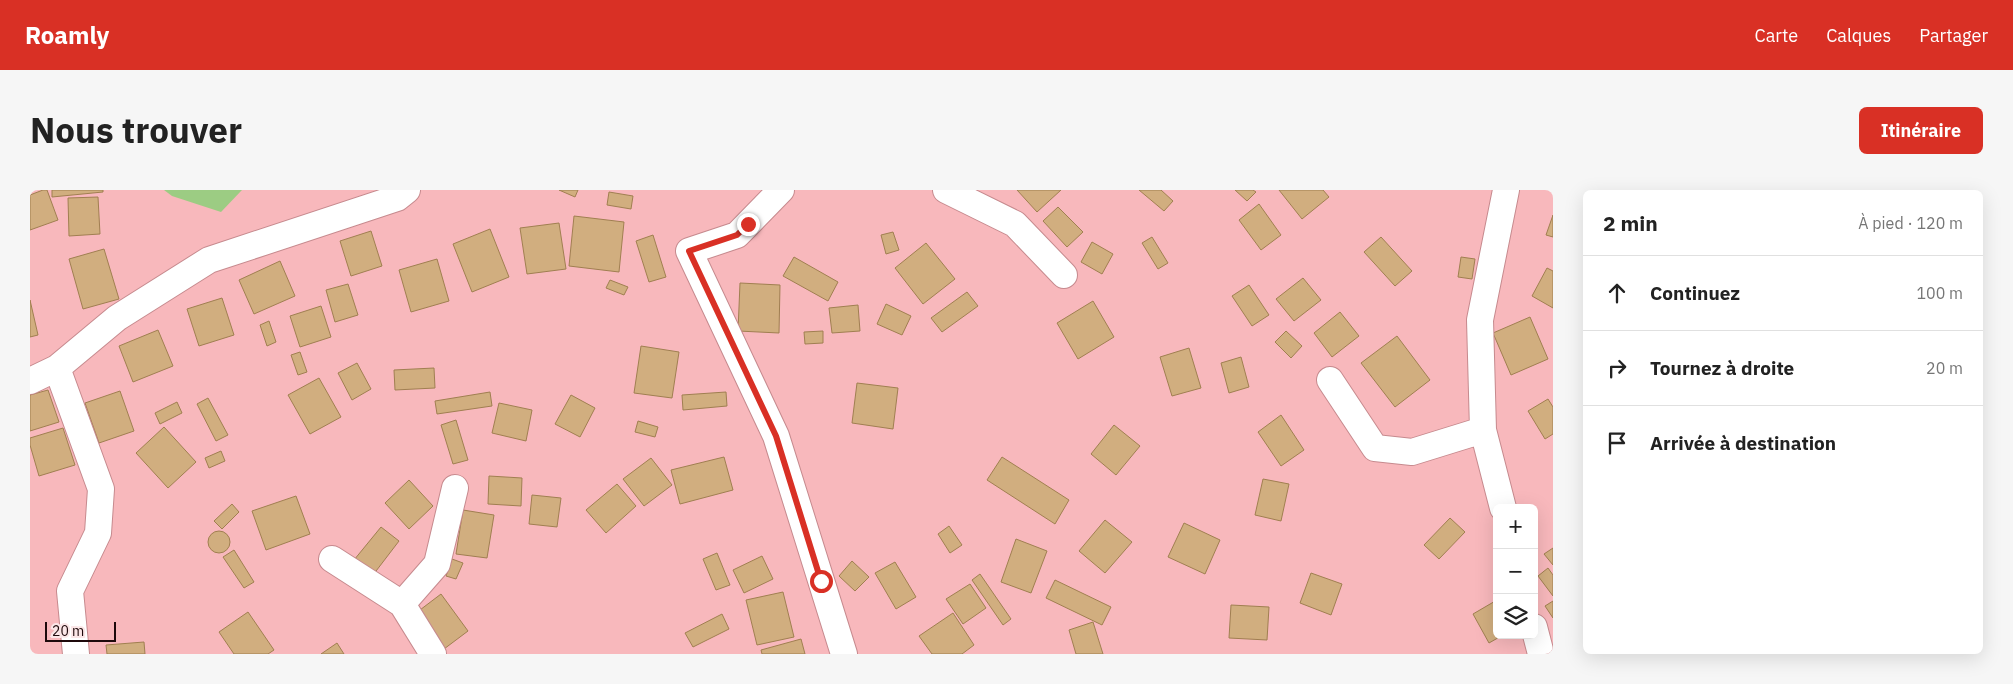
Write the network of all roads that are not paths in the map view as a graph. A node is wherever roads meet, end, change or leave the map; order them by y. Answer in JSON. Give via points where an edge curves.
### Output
{"nodes":[{"id":1,"x":408,"y":190,"type":"edge"},
{"id":2,"x":781,"y":190,"type":"edge"},
{"id":3,"x":946,"y":190,"type":"edge"},
{"id":4,"x":1506,"y":190,"type":"edge"},
{"id":5,"x":1064,"y":275,"type":"dead end"},
{"id":6,"x":57,"y":368,"type":"junction"},
{"id":7,"x":30,"y":380,"type":"edge"},
{"id":8,"x":1330,"y":380,"type":"dead end"},
{"id":9,"x":1483,"y":430,"type":"junction"},
{"id":10,"x":455,"y":488,"type":"dead end"},
{"id":11,"x":1502,"y":504,"type":"edge"},
{"id":12,"x":332,"y":559,"type":"dead end"},
{"id":13,"x":402,"y":604,"type":"junction"},
{"id":14,"x":1537,"y":639,"type":"edge"},
{"id":15,"x":76,"y":654,"type":"edge"},
{"id":16,"x":433,"y":654,"type":"edge"},
{"id":17,"x":844,"y":654,"type":"edge"},
{"id":18,"x":1541,"y":654,"type":"edge"}],
"edges":[{"from":1,"to":6,"type":"street","via":[[397,198],[209,260],[117,318]]},
{"from":2,"to":17,"type":"street","via":[[737,235],[689,251],[776,436]]},
{"from":3,"to":5,"type":"street","via":[[1015,224]]},
{"from":4,"to":9,"type":"street","via":[[1480,320]]},
{"from":6,"to":7,"type":"street"},
{"from":6,"to":15,"type":"street","via":[[101,489],[98,533],[70,591]]},
{"from":8,"to":9,"type":"street","via":[[1375,448],[1412,452]]},
{"from":9,"to":11,"type":"street"},
{"from":10,"to":13,"type":"street","via":[[437,564]]},
{"from":12,"to":13,"type":"street"},
{"from":13,"to":16,"type":"street"},
{"from":14,"to":18,"type":"street"}]}
